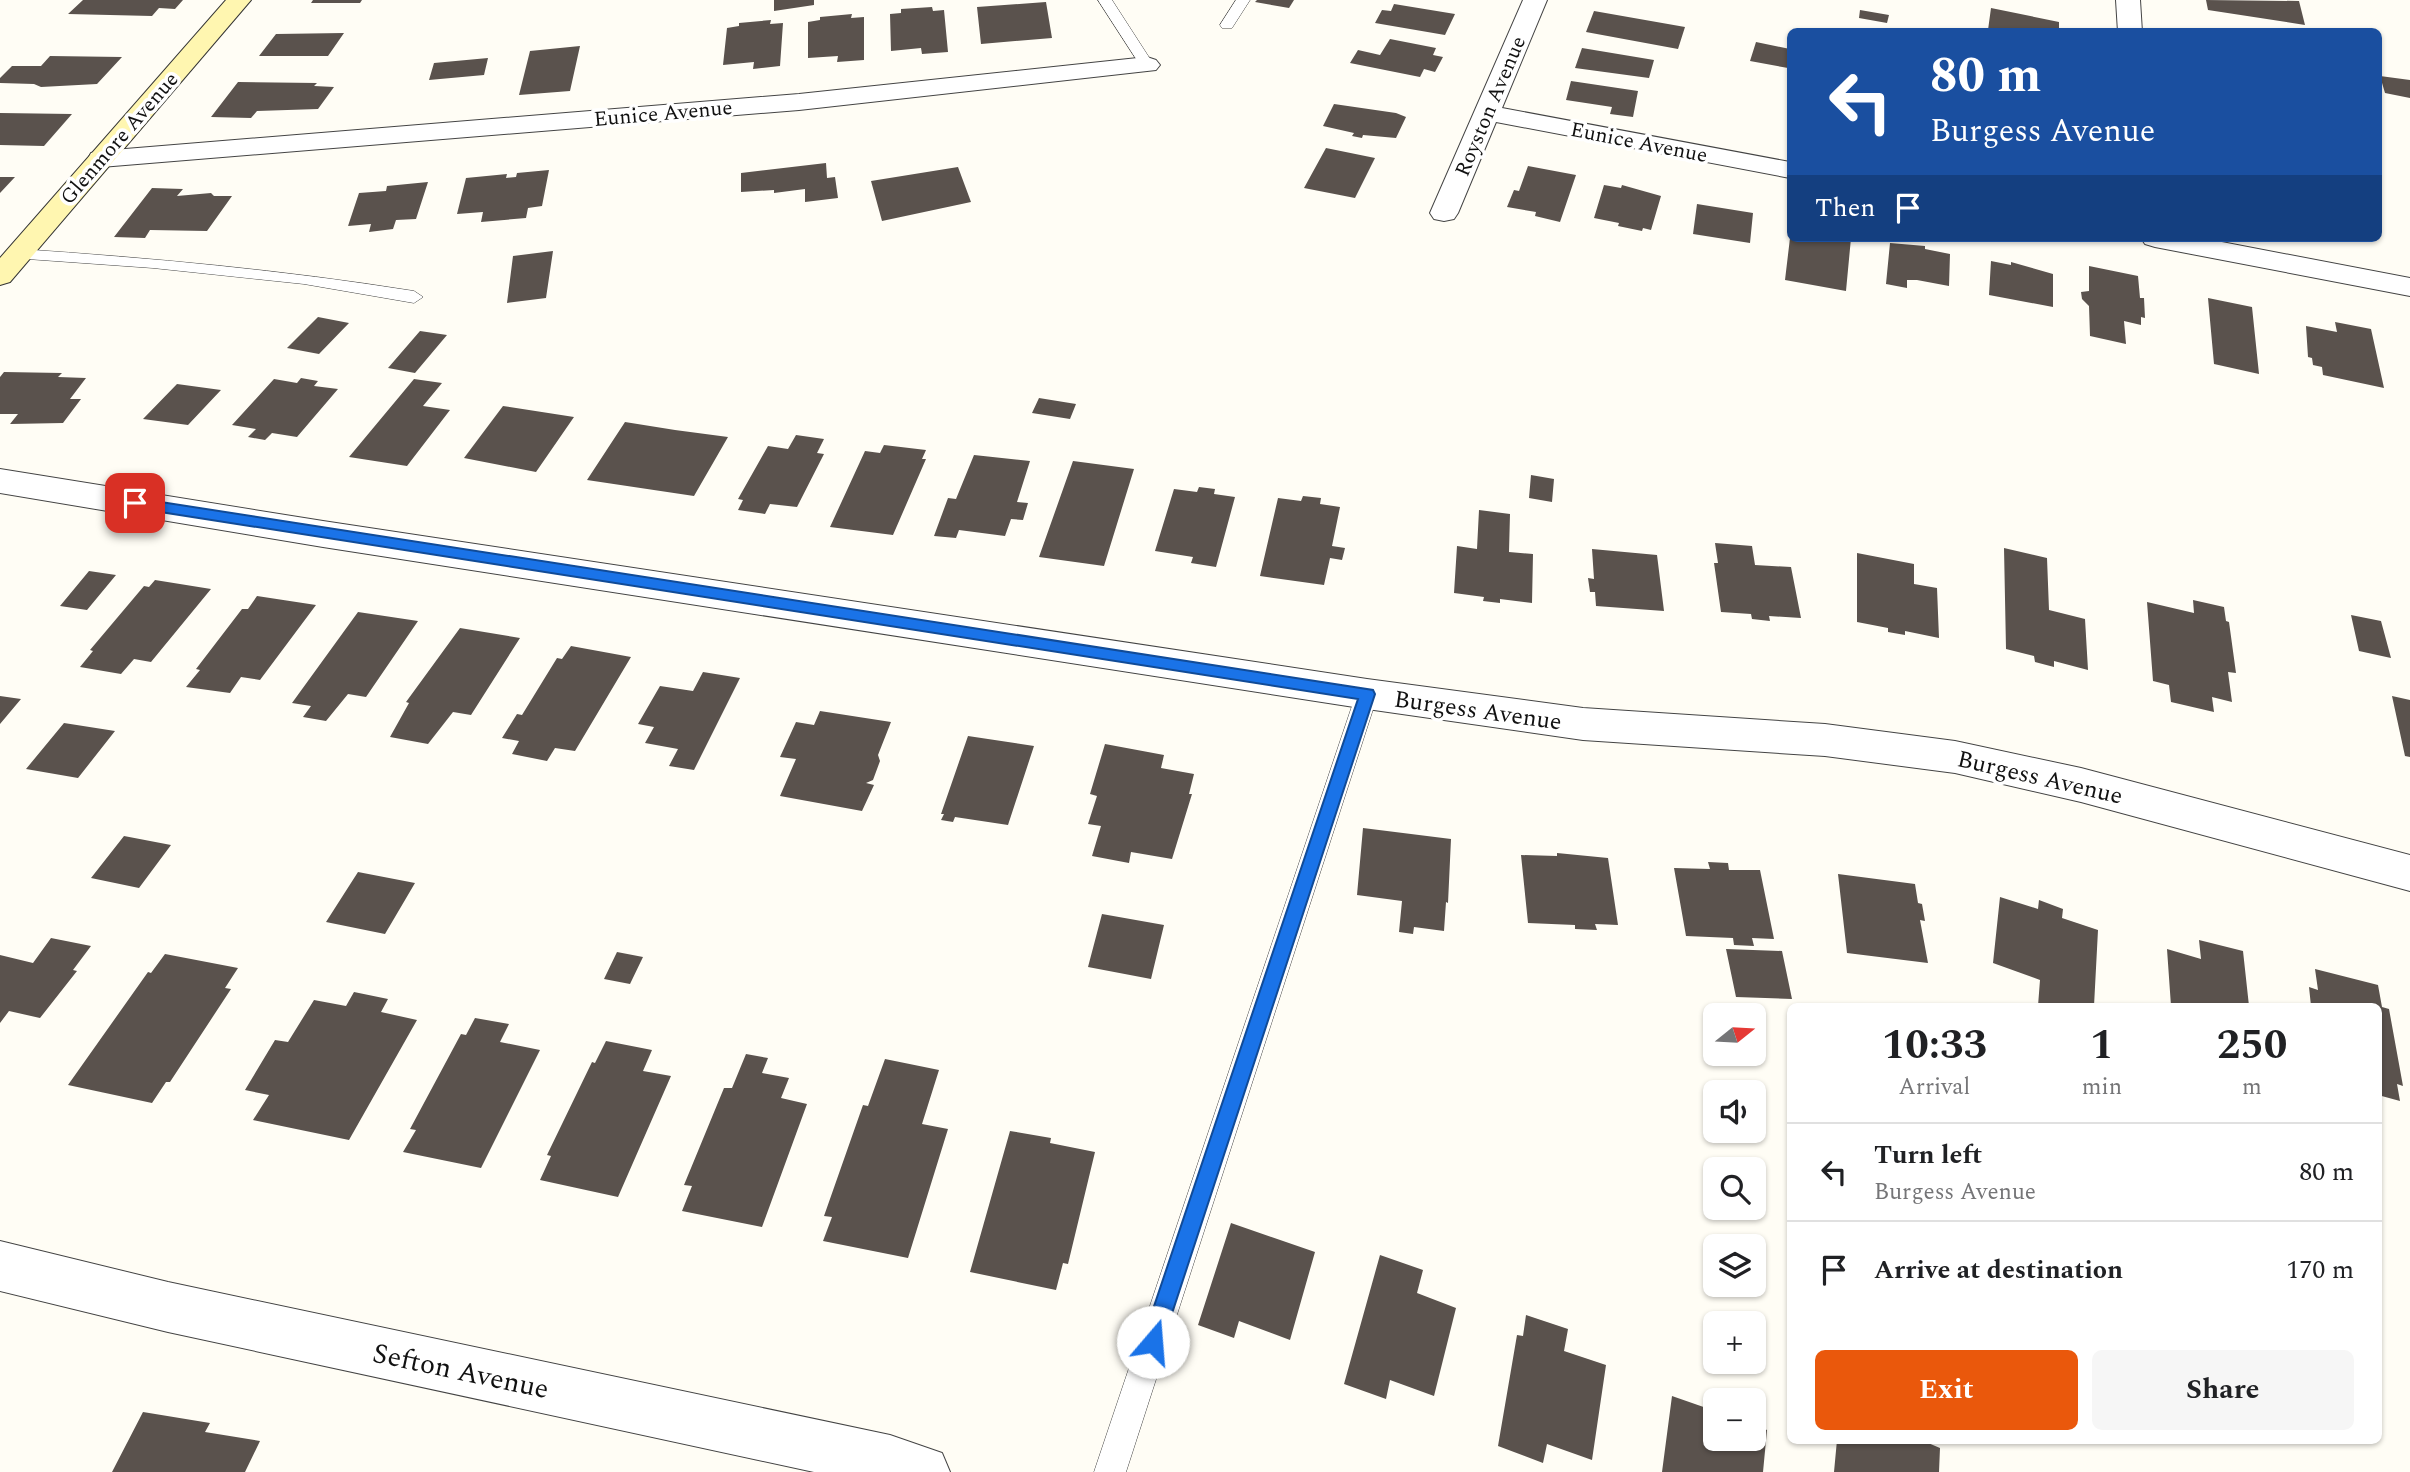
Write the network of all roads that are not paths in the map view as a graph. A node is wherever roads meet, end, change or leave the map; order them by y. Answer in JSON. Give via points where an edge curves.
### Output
{"nodes":[{"id":1,"x":239,"y":0,"type":"edge"},
{"id":2,"x":1105,"y":0,"type":"edge"},
{"id":3,"x":1243,"y":0,"type":"edge"},
{"id":4,"x":1535,"y":0,"type":"edge"},
{"id":5,"x":2128,"y":0,"type":"edge"},
{"id":6,"x":1227,"y":25,"type":"dead end"},
{"id":7,"x":2130,"y":28,"type":"edge"},
{"id":8,"x":1147,"y":65,"type":"joint"},
{"id":9,"x":1488,"y":113,"type":"junction"},
{"id":10,"x":101,"y":159,"type":"junction"},
{"id":11,"x":1787,"y":169,"type":"edge"},
{"id":12,"x":1444,"y":213,"type":"dead end"},
{"id":13,"x":2176,"y":242,"type":"edge"},
{"id":14,"x":19,"y":254,"type":"junction"},
{"id":15,"x":0,"y":276,"type":"edge"},
{"id":16,"x":2410,"y":287,"type":"edge"},
{"id":17,"x":414,"y":297,"type":"dead end"},
{"id":18,"x":0,"y":481,"type":"edge"},
{"id":19,"x":1367,"y":694,"type":"junction"},
{"id":20,"x":2410,"y":873,"type":"edge"},
{"id":21,"x":0,"y":1266,"type":"edge"},
{"id":22,"x":923,"y":1472,"type":"edge"},
{"id":23,"x":1110,"y":1472,"type":"edge"}],
"edges":[{"from":1,"to":10,"type":"street","name":"Glenmore Avenue"},
{"from":2,"to":8,"type":"lane","name":"Eunice Avenue"},
{"from":3,"to":6,"type":"lane"},
{"from":4,"to":9,"type":"street","name":"Royston Avenue"},
{"from":5,"to":7,"type":"street"},
{"from":8,"to":10,"type":"street","name":"Eunice Avenue","via":[[799,102]]},
{"from":9,"to":11,"type":"street","name":"Eunice Avenue"},
{"from":9,"to":12,"type":"street","name":"Royston Avenue"},
{"from":10,"to":14,"type":"street","name":"Glenmore Avenue"},
{"from":13,"to":16,"type":"street"},
{"from":14,"to":15,"type":"street","name":"Glenmore Avenue"},
{"from":14,"to":17,"type":"lane","via":[[153,262]]},
{"from":18,"to":19,"type":"street","name":"Burgess Avenue"},
{"from":19,"to":20,"type":"street","name":"Burgess Avenue","via":[[1583,724],[1825,740],[1955,757],[2081,785]]},
{"from":19,"to":23,"type":"lane"},
{"from":21,"to":22,"type":"street","name":"Sefton Avenue"}]}
